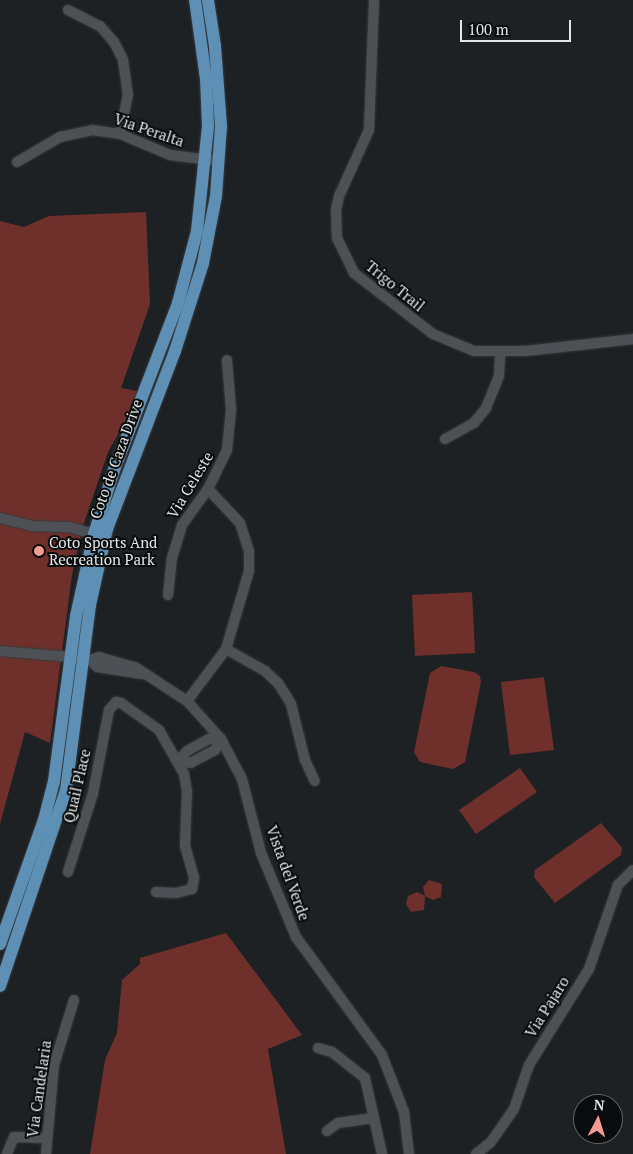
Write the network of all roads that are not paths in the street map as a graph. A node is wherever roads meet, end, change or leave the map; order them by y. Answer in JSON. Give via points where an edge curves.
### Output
{"nodes":[{"id":1,"x":195,"y":0,"type":"edge"},
{"id":2,"x":208,"y":0,"type":"edge"},
{"id":3,"x":374,"y":0,"type":"edge"},
{"id":4,"x":68,"y":10,"type":"dead end"},
{"id":5,"x":120,"y":134,"type":"junction"},
{"id":6,"x":206,"y":160,"type":"junction"},
{"id":7,"x":219,"y":161,"type":"junction"},
{"id":8,"x":17,"y":162,"type":"dead end"},
{"id":9,"x":633,"y":339,"type":"edge"},
{"id":10,"x":500,"y":352,"type":"junction"},
{"id":11,"x":227,"y":360,"type":"dead end"},
{"id":12,"x":445,"y":440,"type":"dead end"},
{"id":13,"x":208,"y":489,"type":"junction"},
{"id":14,"x":0,"y":518,"type":"edge"},
{"id":15,"x":94,"y":534,"type":"junction"},
{"id":16,"x":168,"y":595,"type":"dead end"},
{"id":17,"x":226,"y":649,"type":"junction"},
{"id":18,"x":0,"y":651,"type":"edge"},
{"id":19,"x":82,"y":659,"type":"junction"},
{"id":20,"x":187,"y":701,"type":"junction"},
{"id":21,"x":221,"y":739,"type":"junction"},
{"id":22,"x":178,"y":761,"type":"junction"},
{"id":23,"x":315,"y":780,"type":"dead end"},
{"id":24,"x":633,"y":870,"type":"edge"},
{"id":25,"x":68,"y":872,"type":"dead end"},
{"id":26,"x":156,"y":892,"type":"dead end"},
{"id":27,"x":0,"y":944,"type":"edge"},
{"id":28,"x":1,"y":979,"type":"edge"},
{"id":29,"x":74,"y":1000,"type":"dead end"},
{"id":30,"x":318,"y":1048,"type":"dead end"},
{"id":31,"x":374,"y":1118,"type":"junction"},
{"id":32,"x":328,"y":1131,"type":"dead end"},
{"id":33,"x":46,"y":1138,"type":"junction"},
{"id":34,"x":7,"y":1154,"type":"edge"},
{"id":35,"x":46,"y":1154,"type":"edge"},
{"id":36,"x":382,"y":1154,"type":"edge"},
{"id":37,"x":409,"y":1154,"type":"edge"},
{"id":38,"x":476,"y":1154,"type":"edge"}],
"edges":[{"from":1,"to":6,"type":"main road","name":"Coto de Caza Drive","via":[[206,80]]},
{"from":2,"to":7,"type":"main road","name":"Coto de Caza Drive","via":[[220,100]]},
{"from":3,"to":10,"type":"street","name":"Trigo Trail","via":[[369,130],[339,196],[336,225],[341,249],[354,273],[368,286],[433,334],[462,348]]},
{"from":4,"to":5,"type":"street","via":[[100,26],[114,42],[123,60],[128,94]]},
{"from":5,"to":6,"type":"street","name":"Via Peralta","via":[[170,155]]},
{"from":5,"to":8,"type":"street","name":"Via Peralta","via":[[100,130],[74,132]]},
{"from":6,"to":7,"type":"street","name":"Via Peralta"},
{"from":6,"to":15,"type":"main road","name":"Coto de Caza Drive","via":[[197,231],[178,303],[114,470]]},
{"from":7,"to":19,"type":"main road","name":"Coto de Caza Drive","via":[[209,232],[191,305],[105,537]]},
{"from":9,"to":10,"type":"street","name":"Trigo Trail"},
{"from":10,"to":12,"type":"street","via":[[499,375],[486,408],[474,423]]},
{"from":11,"to":13,"type":"street","name":"Via Celeste","via":[[231,430],[227,450]]},
{"from":13,"to":16,"type":"street","name":"Via Celeste","via":[[190,513],[176,542]]},
{"from":13,"to":17,"type":"street","via":[[240,523],[249,551],[245,594]]},
{"from":14,"to":15,"type":"street","via":[[33,526],[74,528]]},
{"from":15,"to":19,"type":"main road","name":"Coto de Caza Drive","via":[[76,616]]},
{"from":17,"to":20,"type":"street"},
{"from":17,"to":23,"type":"street","via":[[265,671],[278,683],[291,704],[305,760]]},
{"from":18,"to":19,"type":"street","name":"Vista del Verde"},
{"from":19,"to":20,"type":"street","name":"Vista del Verde","via":[[98,666],[142,674]]},
{"from":19,"to":27,"type":"main road","name":"Coto de Caza Drive","via":[[44,820]]},
{"from":19,"to":28,"type":"main road","name":"Coto de Caza Drive","via":[[66,790]]},
{"from":20,"to":21,"type":"street","name":"Vista del Verde"},
{"from":21,"to":22,"type":"street","via":[[215,750],[191,762]]},
{"from":21,"to":37,"type":"street","name":"Vista del Verde","via":[[242,779],[261,853],[296,936],[382,1055],[404,1112]]},
{"from":22,"to":25,"type":"street","name":"Quail Place","via":[[152,724],[130,706],[116,702],[111,706],[93,793]]},
{"from":22,"to":26,"type":"street","via":[[187,791],[185,846],[194,878],[192,889],[176,893]]},
{"from":24,"to":38,"type":"street","name":"Via Pajaro","via":[[618,885],[589,969],[529,1065],[514,1109],[492,1142]]},
{"from":29,"to":33,"type":"street","name":"Via Candelaria","via":[[54,1065]]},
{"from":30,"to":31,"type":"street","via":[[332,1052],[365,1078]]},
{"from":31,"to":32,"type":"street","via":[[338,1123]]},
{"from":31,"to":36,"type":"street"},
{"from":33,"to":34,"type":"street","via":[[14,1137]]},
{"from":33,"to":35,"type":"street","name":"Via Candelaria"}]}
